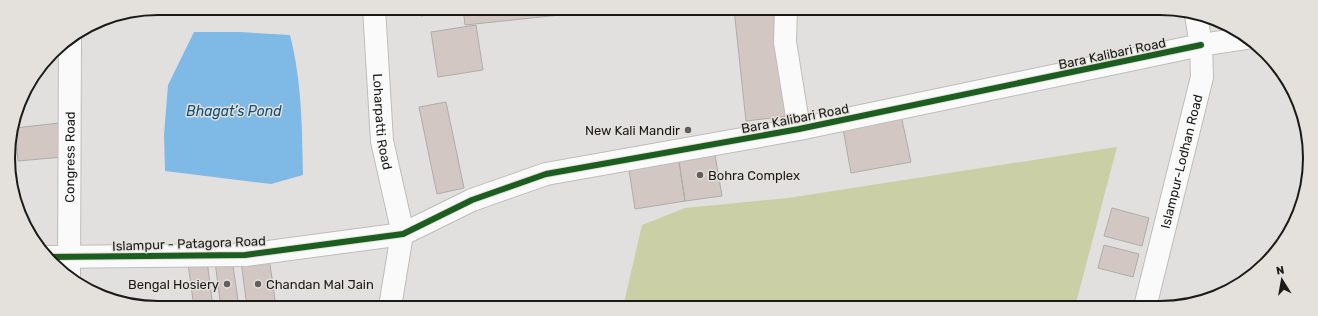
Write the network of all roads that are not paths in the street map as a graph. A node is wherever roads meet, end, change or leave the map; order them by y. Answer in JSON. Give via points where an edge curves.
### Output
{"nodes":[{"id":1,"x":374,"y":15,"type":"edge"},
{"id":2,"x":786,"y":15,"type":"edge"},
{"id":3,"x":1197,"y":20,"type":"edge"},
{"id":4,"x":1239,"y":39,"type":"edge"},
{"id":5,"x":1200,"y":45,"type":"junction"},
{"id":6,"x":70,"y":46,"type":"edge"},
{"id":7,"x":799,"y":129,"type":"junction"},
{"id":8,"x":402,"y":234,"type":"junction"},
{"id":9,"x":62,"y":263,"type":"edge"},
{"id":10,"x":391,"y":301,"type":"edge"},
{"id":11,"x":1146,"y":301,"type":"edge"}],
"edges":[{"from":1,"to":8,"type":"street","name":"Loharpatti Road","via":[[382,141]]},
{"from":2,"to":7,"type":"street","via":[[785,42]]},
{"from":3,"to":5,"type":"street","name":"Islampur-Lodhan Road"},
{"from":4,"to":5,"type":"street"},
{"from":5,"to":7,"type":"street","name":"Bara Kalibari Road"},
{"from":5,"to":11,"type":"street","name":"Islampur-Lodhan Road","via":[[1202,78]]},
{"from":6,"to":9,"type":"street","name":"Congress Road"},
{"from":7,"to":8,"type":"street","name":"Bara Kalibari Road","via":[[546,174],[472,200]]},
{"from":8,"to":9,"type":"street","name":"Islampur - Patagora Road","via":[[245,255]]},
{"from":8,"to":10,"type":"street"}]}
